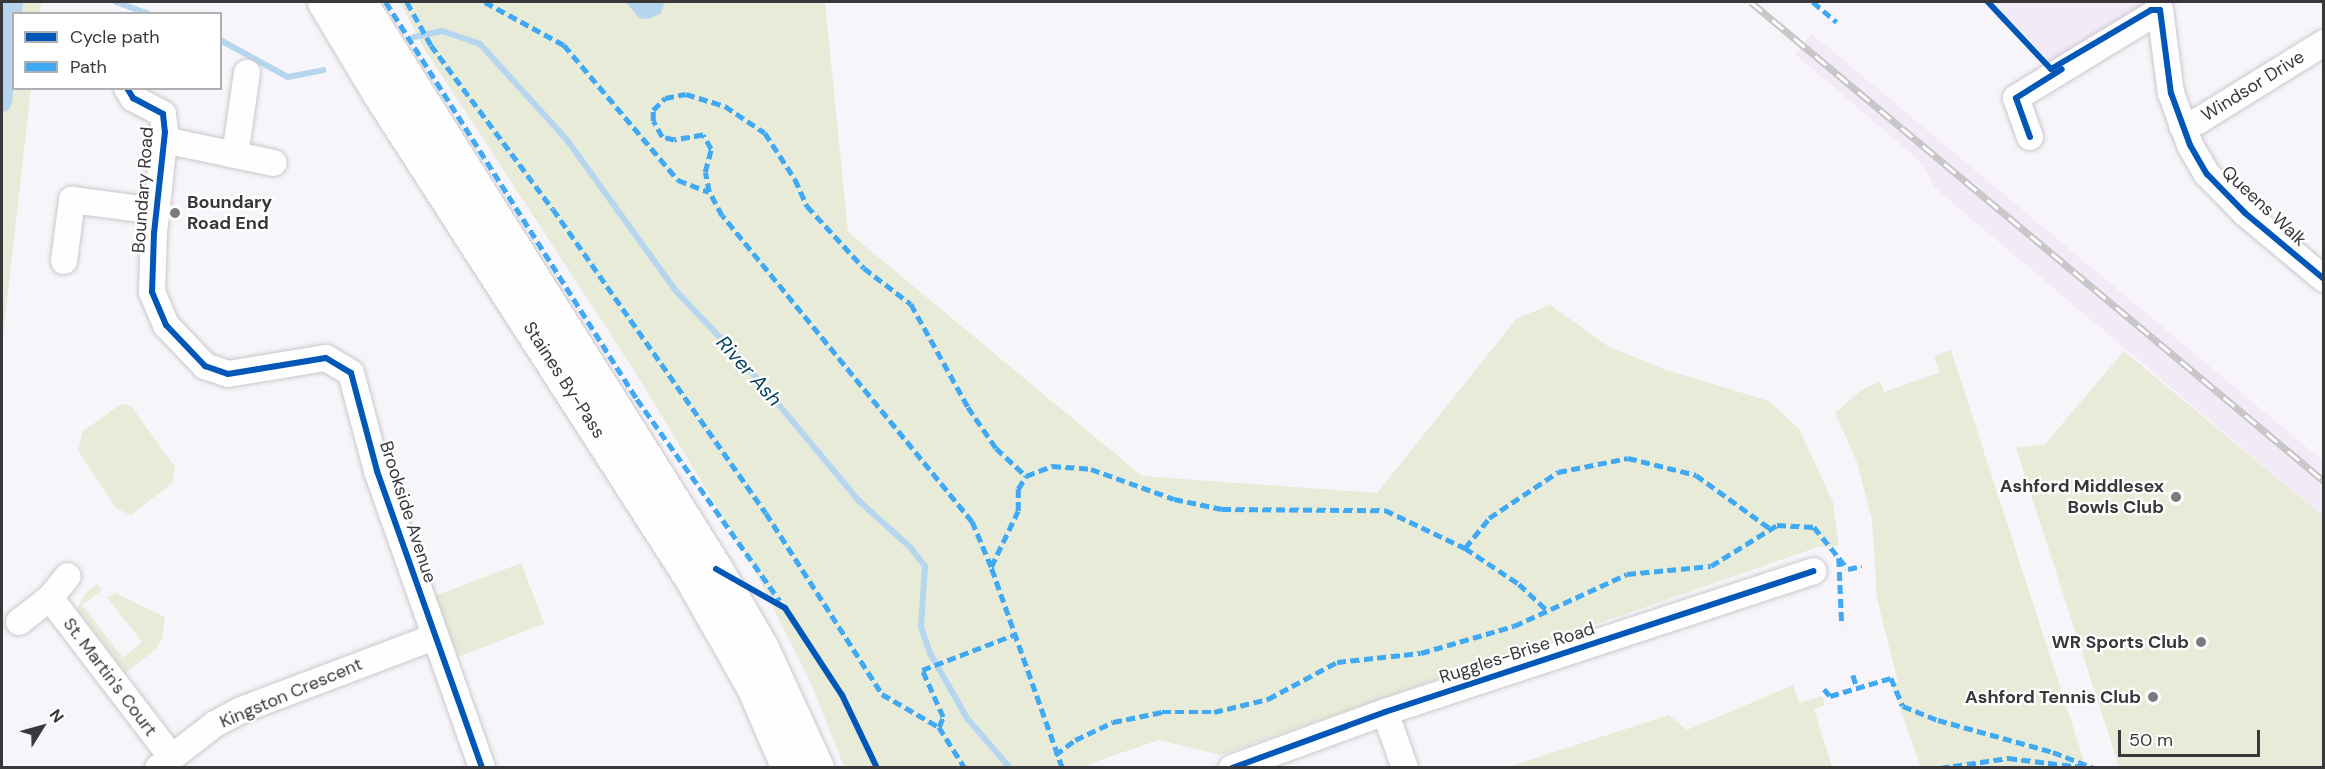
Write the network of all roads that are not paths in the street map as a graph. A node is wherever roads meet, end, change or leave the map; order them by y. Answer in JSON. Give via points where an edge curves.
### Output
{"nodes":[{"id":1,"x":324,"y":2,"type":"edge"},
{"id":2,"x":360,"y":2,"type":"edge"},
{"id":3,"x":2324,"y":43,"type":"edge"},
{"id":4,"x":247,"y":73,"type":"dead end"},
{"id":5,"x":128,"y":90,"type":"edge"},
{"id":6,"x":2182,"y":126,"type":"junction"},
{"id":7,"x":2030,"y":137,"type":"dead end"},
{"id":8,"x":164,"y":140,"type":"junction"},
{"id":9,"x":235,"y":155,"type":"junction"},
{"id":10,"x":274,"y":163,"type":"dead end"},
{"id":11,"x":157,"y":211,"type":"junction"},
{"id":12,"x":64,"y":261,"type":"dead end"},
{"id":13,"x":2324,"y":279,"type":"edge"},
{"id":14,"x":240,"y":373,"type":"joint"},
{"id":15,"x":1813,"y":571,"type":"dead end"},
{"id":16,"x":68,"y":576,"type":"dead end"},
{"id":17,"x":50,"y":598,"type":"junction"},
{"id":18,"x":19,"y":622,"type":"dead end"},
{"id":19,"x":434,"y":637,"type":"junction"},
{"id":20,"x":1385,"y":712,"type":"junction"},
{"id":21,"x":164,"y":762,"type":"edge"},
{"id":22,"x":482,"y":768,"type":"edge"},
{"id":23,"x":788,"y":768,"type":"edge"},
{"id":24,"x":817,"y":768,"type":"edge"},
{"id":25,"x":1232,"y":768,"type":"edge"},
{"id":26,"x":1406,"y":768,"type":"edge"}],
"edges":[{"from":1,"to":23,"type":"highway","name":"Staines By-Pass","via":[[691,578],[753,687]]},
{"from":2,"to":24,"type":"highway","name":"Staines By-Pass","via":[[716,569],[761,646]]},
{"from":3,"to":6,"type":"street","name":"Windsor Drive","via":[[2198,122]]},
{"from":4,"to":9,"type":"street"},
{"from":5,"to":8,"type":"street","name":"Boundary Road","via":[[133,98],[163,114]]},
{"from":6,"to":7,"type":"street","name":"Queens Walk","via":[[2172,93],[2160,10],[2016,98]]},
{"from":6,"to":13,"type":"street","name":"Queens Walk","via":[[2207,174],[2245,213]]},
{"from":8,"to":9,"type":"street","name":"Boundary Road"},
{"from":8,"to":11,"type":"street","name":"Boundary Road"},
{"from":9,"to":10,"type":"street","name":"Boundary Road"},
{"from":11,"to":12,"type":"street","name":"Boundary Road","via":[[72,200]]},
{"from":11,"to":14,"type":"street","name":"Boundary Road","via":[[152,292],[166,325],[205,366],[228,374]]},
{"from":14,"to":19,"type":"street","name":"Brookside Avenue","via":[[326,358],[351,373],[377,471]]},
{"from":15,"to":20,"type":"street","name":"Ruggles-Brise Road"},
{"from":16,"to":17,"type":"street"},
{"from":17,"to":18,"type":"street"},
{"from":17,"to":21,"type":"street","name":"St. Martin's Court"},
{"from":19,"to":21,"type":"street","name":"Kingston Crescent","via":[[241,710]]},
{"from":19,"to":22,"type":"street","name":"Brookside Avenue"},
{"from":20,"to":25,"type":"street","name":"Ruggles-Brise Road"},
{"from":20,"to":26,"type":"street"}]}
